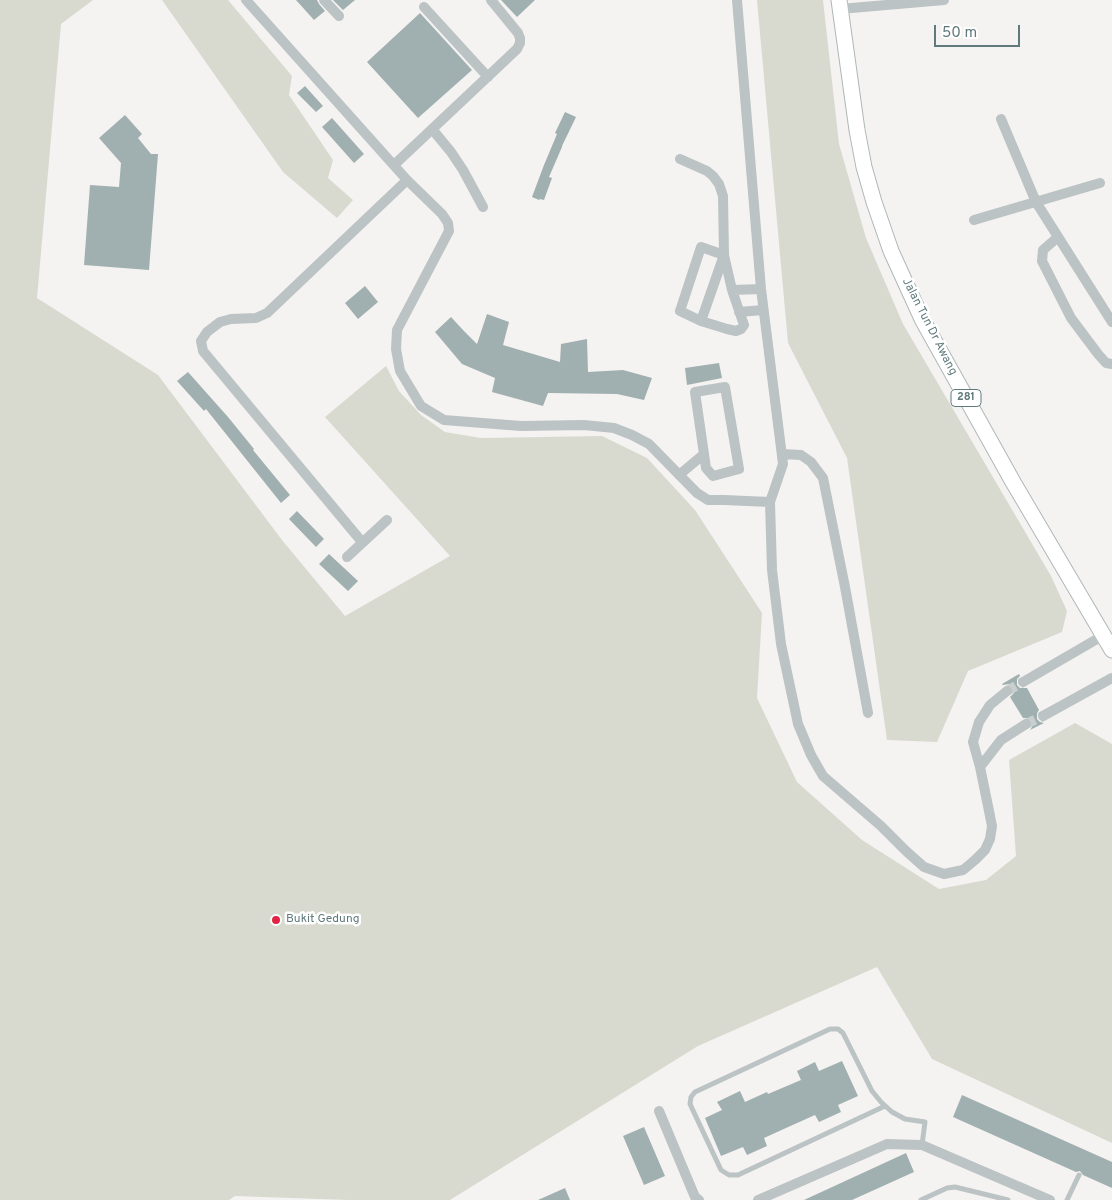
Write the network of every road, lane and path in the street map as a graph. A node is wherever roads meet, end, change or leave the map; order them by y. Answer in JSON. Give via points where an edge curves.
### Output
{"nodes":[{"id":1,"x":246,"y":0,"type":"edge"},
{"id":2,"x":324,"y":0,"type":"edge"},
{"id":3,"x":491,"y":0,"type":"edge"},
{"id":4,"x":737,"y":0,"type":"edge"},
{"id":5,"x":942,"y":0,"type":"edge"},
{"id":6,"x":839,"y":4,"type":"edge"},
{"id":7,"x":424,"y":7,"type":"dead end"},
{"id":8,"x":339,"y":16,"type":"dead end"},
{"id":9,"x":488,"y":77,"type":"junction"},
{"id":10,"x":1001,"y":119,"type":"dead end"},
{"id":11,"x":432,"y":129,"type":"junction"},
{"id":12,"x":680,"y":159,"type":"dead end"},
{"id":13,"x":394,"y":165,"type":"junction"},
{"id":14,"x":407,"y":180,"type":"junction"},
{"id":15,"x":1100,"y":183,"type":"dead end"},
{"id":16,"x":1036,"y":202,"type":"junction"},
{"id":17,"x":483,"y":208,"type":"dead end"},
{"id":18,"x":974,"y":220,"type":"dead end"},
{"id":19,"x":1058,"y":237,"type":"junction"},
{"id":20,"x":724,"y":256,"type":"junction"},
{"id":21,"x":760,"y":289,"type":"junction"},
{"id":22,"x":732,"y":290,"type":"junction"},
{"id":23,"x":763,"y":310,"type":"junction"},
{"id":24,"x":739,"y":312,"type":"junction"},
{"id":25,"x":701,"y":322,"type":"junction"},
{"id":26,"x":1112,"y":322,"type":"edge"},
{"id":27,"x":1112,"y":364,"type":"edge"},
{"id":28,"x":704,"y":454,"type":"junction"},
{"id":29,"x":782,"y":454,"type":"junction"},
{"id":30,"x":679,"y":475,"type":"junction"},
{"id":31,"x":770,"y":502,"type":"junction"},
{"id":32,"x":387,"y":520,"type":"dead end"},
{"id":33,"x":362,"y":542,"type":"junction"},
{"id":34,"x":347,"y":557,"type":"dead end"},
{"id":35,"x":1104,"y":635,"type":"junction"},
{"id":36,"x":1112,"y":650,"type":"edge"},
{"id":37,"x":1112,"y":678,"type":"edge"},
{"id":38,"x":1023,"y":682,"type":"tunnel mouth"},
{"id":39,"x":1007,"y":691,"type":"tunnel mouth"},
{"id":40,"x":868,"y":713,"type":"dead end"},
{"id":41,"x":1043,"y":716,"type":"tunnel mouth"},
{"id":42,"x":1026,"y":724,"type":"tunnel mouth"},
{"id":43,"x":980,"y":767,"type":"junction"},
{"id":44,"x":885,"y":1106,"type":"junction"},
{"id":45,"x":659,"y":1111,"type":"dead end"},
{"id":46,"x":922,"y":1145,"type":"junction"},
{"id":47,"x":1079,"y":1175,"type":"dead end"},
{"id":48,"x":699,"y":1200,"type":"edge"},
{"id":49,"x":758,"y":1200,"type":"edge"},
{"id":50,"x":921,"y":1200,"type":"edge"},
{"id":51,"x":1008,"y":1200,"type":"edge"},
{"id":52,"x":1050,"y":1200,"type":"edge"},
{"id":53,"x":1067,"y":1200,"type":"edge"}],
"edges":[{"from":1,"to":13,"type":"street"},
{"from":2,"to":8,"type":"street"},
{"from":3,"to":9,"type":"street","via":[[518,33],[520,43]]},
{"from":4,"to":21,"type":"street"},
{"from":5,"to":6,"type":"street"},
{"from":6,"to":35,"type":"main road","name":"Jalan Tun Dr Awang","number":"281","via":[[864,167],[891,251],[927,328]]},
{"from":7,"to":9,"type":"street"},
{"from":9,"to":11,"type":"street"},
{"from":10,"to":16,"type":"street"},
{"from":11,"to":13,"type":"street"},
{"from":11,"to":17,"type":"street","via":[[463,170]]},
{"from":12,"to":20,"type":"street","via":[[707,171],[719,184],[723,196]]},
{"from":13,"to":14,"type":"street"},
{"from":14,"to":30,"type":"street","via":[[442,214],[449,231],[397,330],[400,371],[421,406],[444,420],[614,428],[649,444]]},
{"from":14,"to":33,"type":"street","via":[[268,313],[256,318],[220,322],[201,341],[203,351]]},
{"from":15,"to":16,"type":"street"},
{"from":16,"to":18,"type":"street"},
{"from":16,"to":19,"type":"street"},
{"from":19,"to":26,"type":"street"},
{"from":19,"to":27,"type":"street","via":[[1043,250],[1042,261],[1071,318],[1106,363]]},
{"from":20,"to":22,"type":"street"},
{"from":20,"to":25,"type":"street"},
{"from":20,"to":25,"type":"street","via":[[701,247],[680,311]]},
{"from":21,"to":22,"type":"street"},
{"from":21,"to":23,"type":"street"},
{"from":22,"to":24,"type":"street"},
{"from":23,"to":24,"type":"street"},
{"from":23,"to":29,"type":"street"},
{"from":24,"to":25,"type":"street","via":[[744,325],[736,331]]},
{"from":28,"to":28,"type":"street","via":[[706,468],[713,476],[739,469],[725,386],[695,392]]},
{"from":28,"to":30,"type":"street"},
{"from":29,"to":31,"type":"street","via":[[783,464]]},
{"from":29,"to":40,"type":"street","via":[[801,454],[823,478]]},
{"from":30,"to":31,"type":"street","via":[[696,493],[708,500]]},
{"from":31,"to":43,"type":"street","via":[[772,570],[781,644],[798,724],[824,776],[924,867],[944,874],[963,870],[985,850],[990,840],[992,826]]},
{"from":32,"to":33,"type":"street"},
{"from":33,"to":34,"type":"street"},
{"from":35,"to":36,"type":"main road","name":"Jalan Tun Dr Awang","number":"281"},
{"from":35,"to":38,"type":"street"},
{"from":37,"to":41,"type":"street"},
{"from":39,"to":43,"type":"street","via":[[990,705],[979,722],[973,742]]},
{"from":42,"to":43,"type":"street","via":[[1001,740]]},
{"from":44,"to":44,"type":"lane","via":[[872,1091],[838,1029],[830,1029],[695,1092],[690,1104],[720,1170],[729,1175],[738,1175]]},
{"from":44,"to":46,"type":"lane","via":[[905,1119],[925,1122]]},
{"from":45,"to":48,"type":"street"},
{"from":46,"to":49,"type":"street","via":[[887,1144]]},
{"from":46,"to":52,"type":"street"},
{"from":47,"to":53,"type":"lane"},
{"from":50,"to":51,"type":"lane","via":[[955,1187]]}]}
